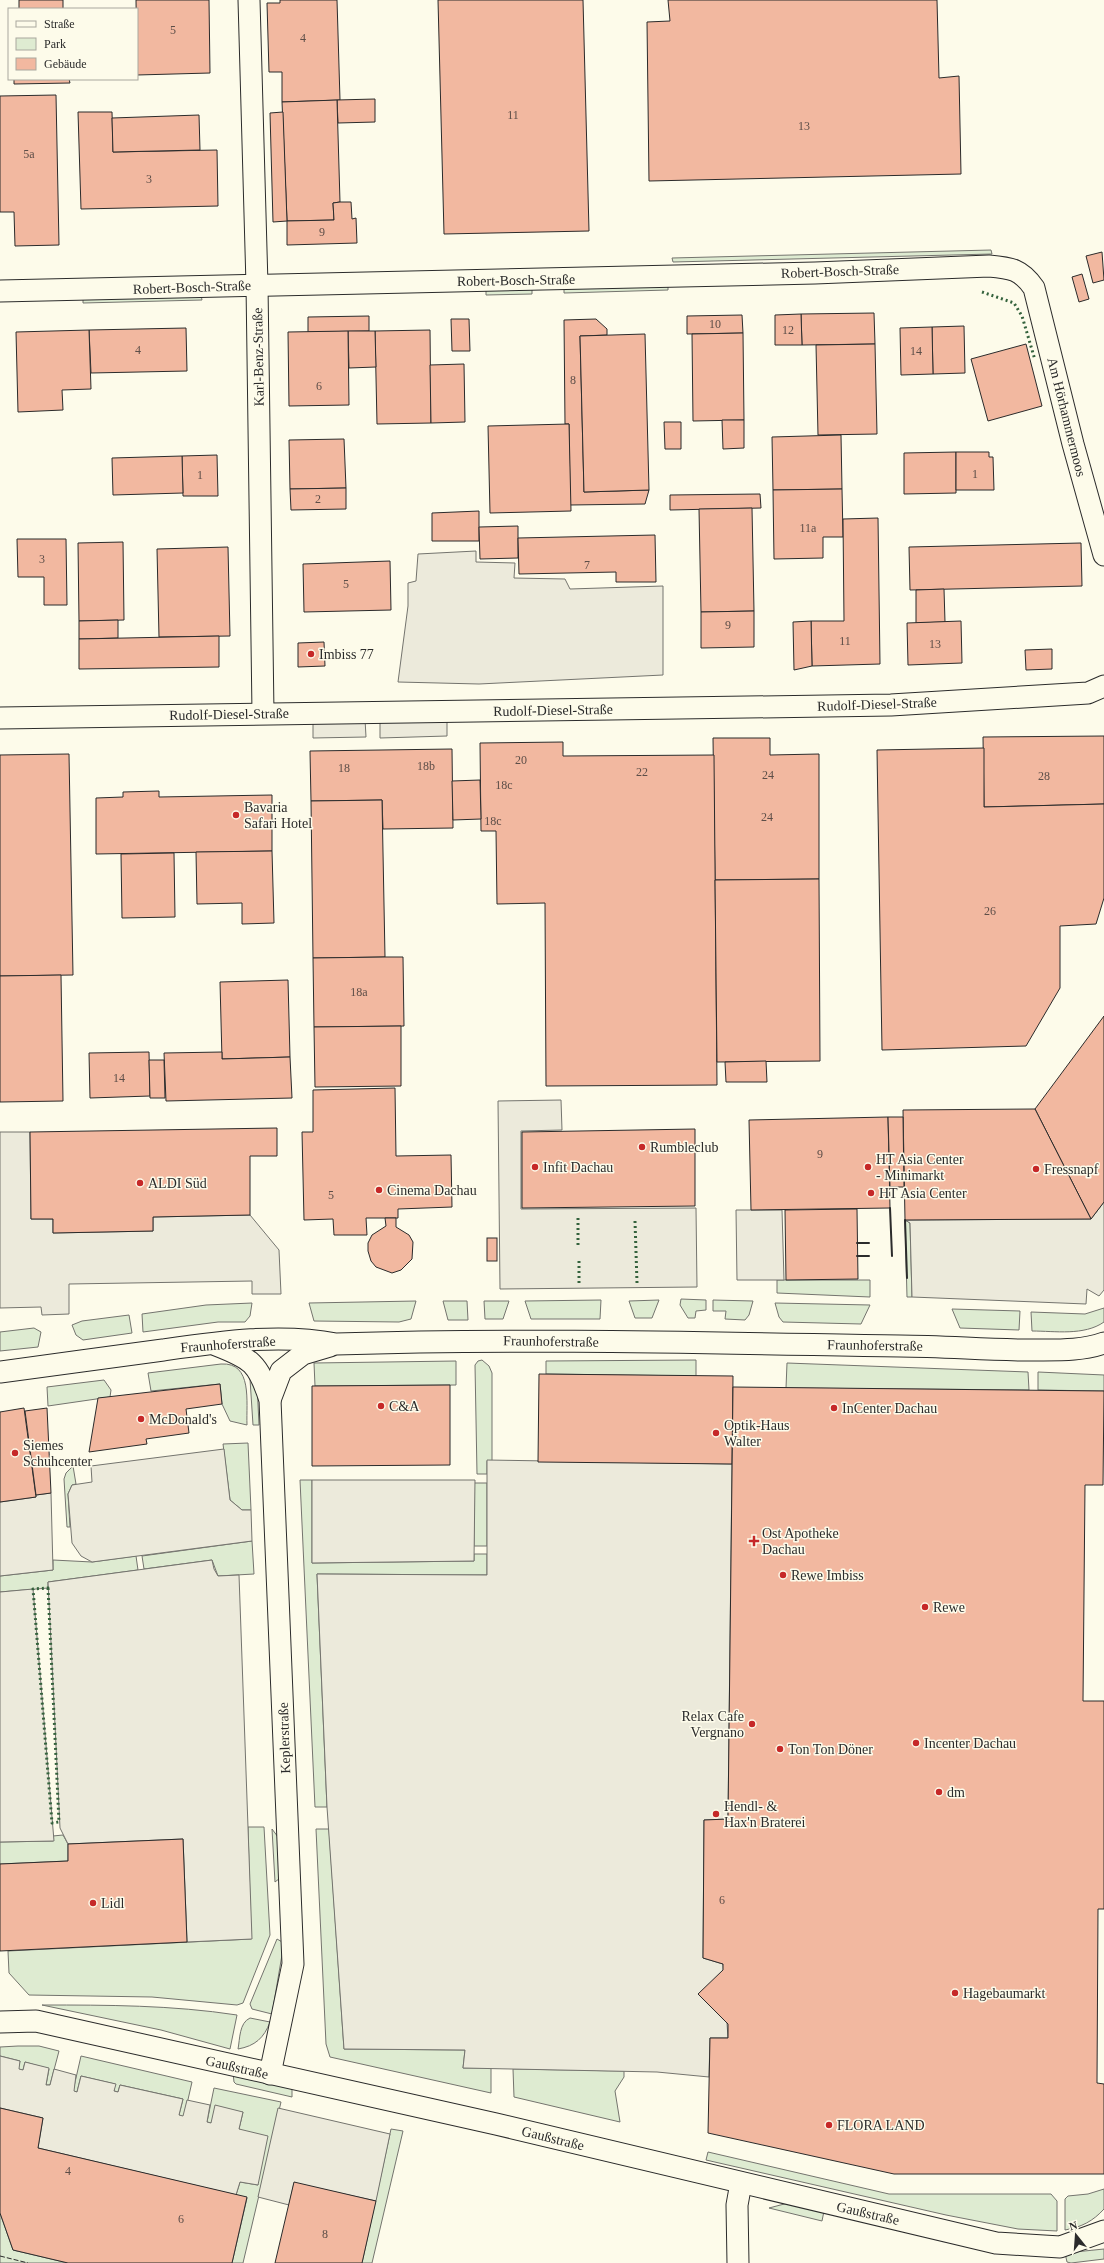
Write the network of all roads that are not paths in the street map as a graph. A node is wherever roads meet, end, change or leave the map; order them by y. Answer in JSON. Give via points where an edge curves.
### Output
{"nodes":[{"id":1,"x":249,"y":0,"type":"edge"},
{"id":2,"x":1028,"y":280,"type":"joint"},
{"id":3,"x":257,"y":285,"type":"junction"},
{"id":4,"x":0,"y":291,"type":"edge"},
{"id":5,"x":1104,"y":555,"type":"edge"},
{"id":6,"x":1104,"y":686,"type":"edge"},
{"id":7,"x":263,"y":714,"type":"junction"},
{"id":8,"x":0,"y":718,"type":"edge"},
{"id":9,"x":212,"y":1343,"type":"junction"},
{"id":10,"x":1104,"y":1343,"type":"edge"},
{"id":11,"x":336,"y":1344,"type":"junction"},
{"id":12,"x":0,"y":1372,"type":"edge"},
{"id":13,"x":270,"y":1400,"type":"junction"},
{"id":14,"x":0,"y":2022,"type":"edge"},
{"id":15,"x":270,"y":2074,"type":"junction"},
{"id":16,"x":741,"y":2183,"type":"junction"},
{"id":17,"x":1104,"y":2231,"type":"edge"},
{"id":18,"x":738,"y":2263,"type":"edge"}],
"edges":[{"from":1,"to":3,"type":"street","name":"Karl-Benz-Straße"},
{"from":2,"to":3,"type":"street","name":"Robert-Bosch-Straße","via":[[1013,268],[989,266],[814,273]]},
{"from":2,"to":5,"type":"street","name":"Am Hörhammermoos","via":[[1034,288]]},
{"from":3,"to":4,"type":"street","name":"Robert-Bosch-Straße"},
{"from":3,"to":7,"type":"street","name":"Karl-Benz-Straße"},
{"from":6,"to":7,"type":"street","name":"Rudolf-Diesel-Straße","via":[[1088,693],[891,705]]},
{"from":7,"to":8,"type":"street","name":"Rudolf-Diesel-Straße"},
{"from":9,"to":11,"type":"street","name":"Fraunhoferstraße","via":[[318,1340]]},
{"from":9,"to":12,"type":"street","name":"Fraunhoferstraße"},
{"from":9,"to":13,"type":"street","name":"Keplerstraße","via":[[241,1355],[255,1366],[264,1381]]},
{"from":10,"to":11,"type":"street","name":"Fraunhoferstraße","via":[[1088,1349],[1023,1350],[936,1346],[516,1340]]},
{"from":11,"to":13,"type":"street","name":"Keplerstraße","via":[[303,1354],[281,1371]]},
{"from":13,"to":15,"type":"street","name":"Keplerstraße","via":[[293,1964]]},
{"from":14,"to":15,"type":"street","name":"Gaußstraße","via":[[36,2021]]},
{"from":15,"to":16,"type":"street","name":"Gaußstraße","via":[[496,2124]]},
{"from":16,"to":17,"type":"street","name":"Gaußstraße","via":[[996,2243],[1060,2247]]},
{"from":16,"to":18,"type":"street","via":[[737,2205]]}]}
